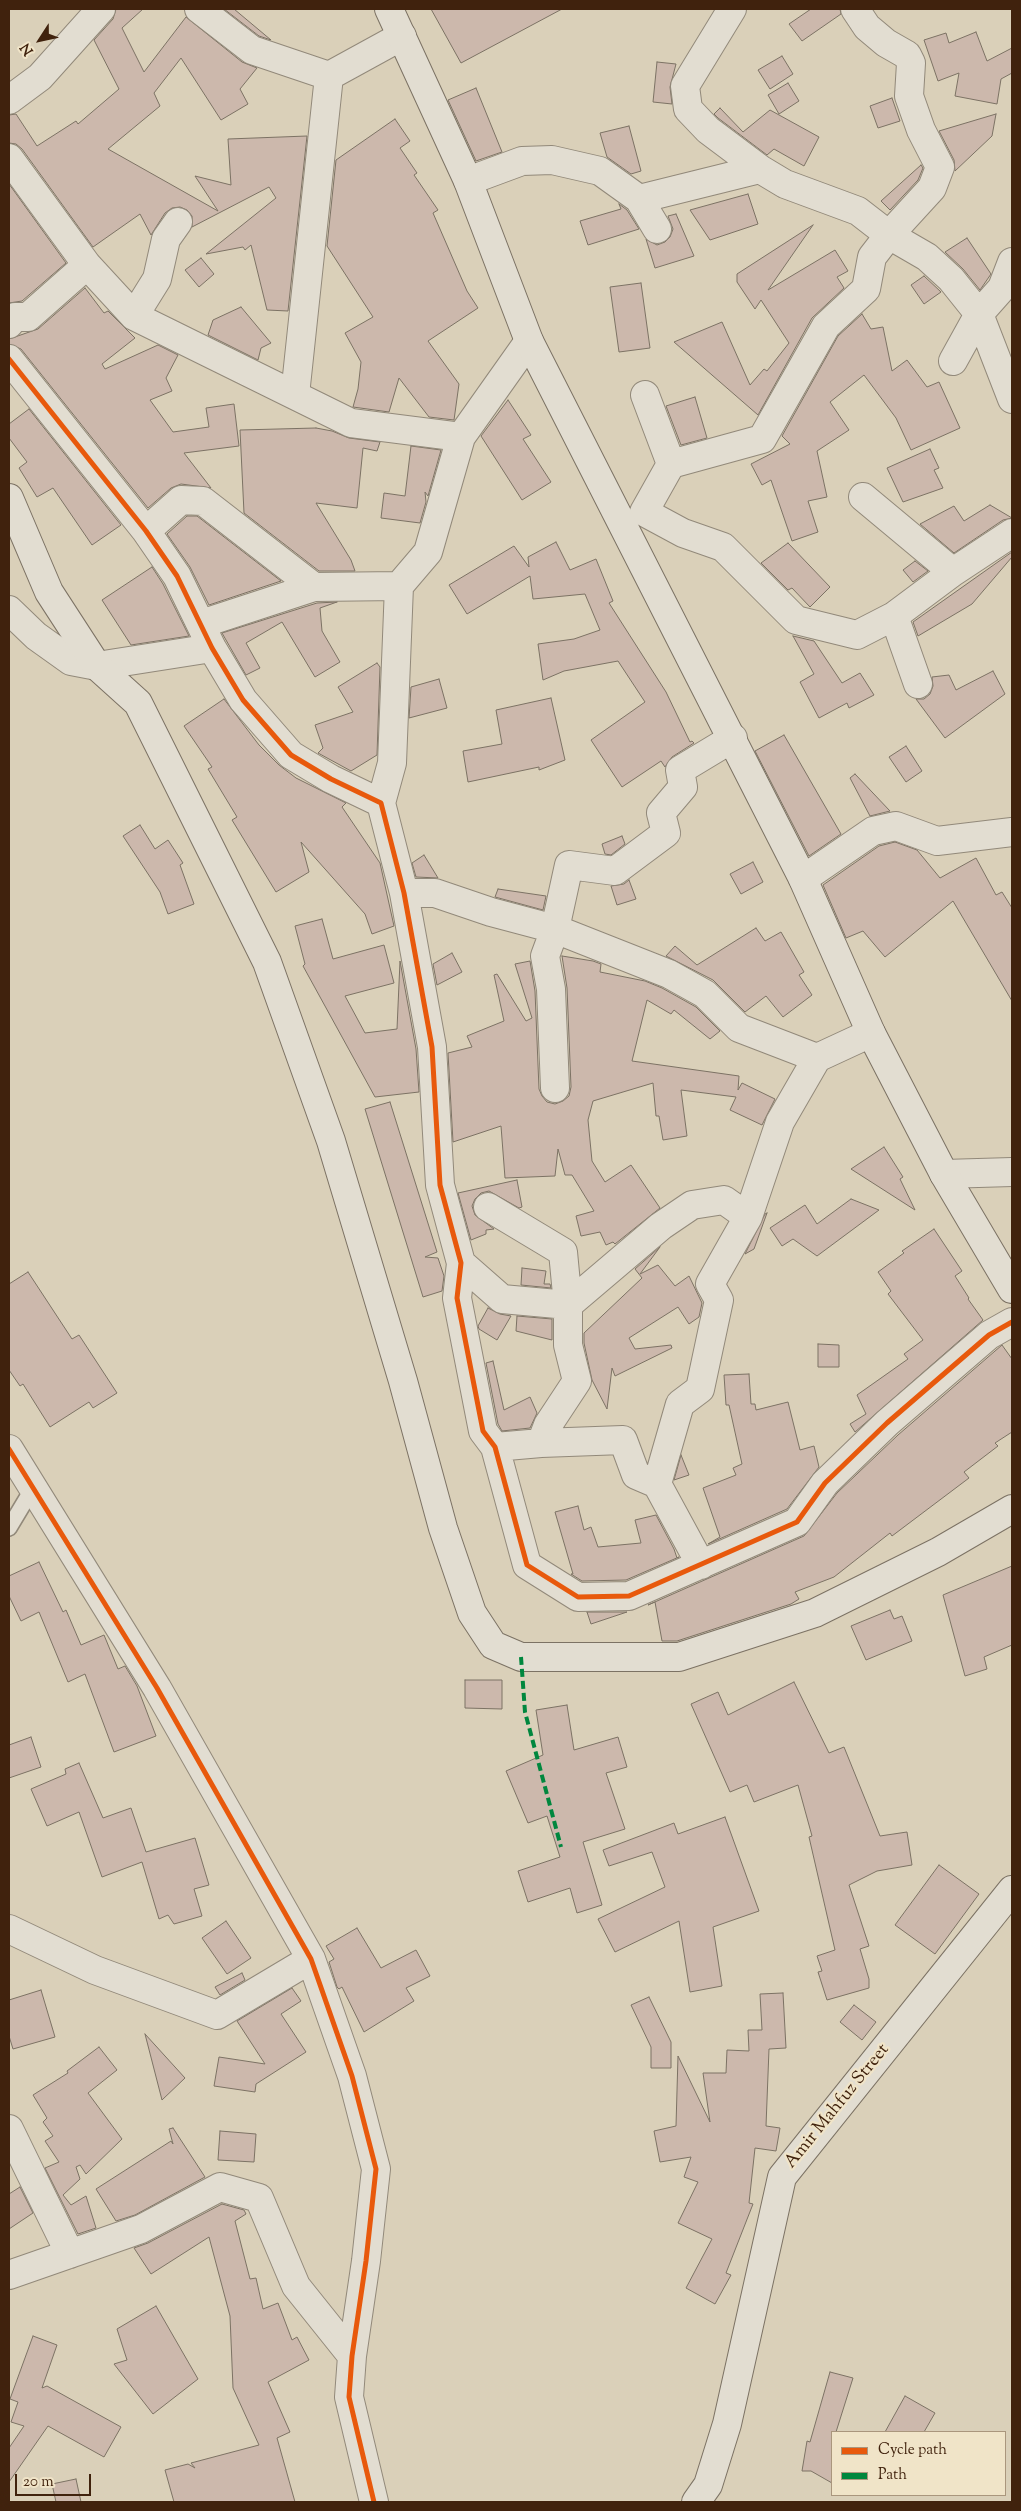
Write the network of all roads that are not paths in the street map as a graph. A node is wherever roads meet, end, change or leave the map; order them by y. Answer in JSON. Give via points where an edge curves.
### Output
{"nodes":[{"id":1,"x":101,"y":9,"type":"edge"},
{"id":2,"x":199,"y":9,"type":"edge"},
{"id":3,"x":389,"y":9,"type":"edge"},
{"id":4,"x":732,"y":9,"type":"edge"},
{"id":5,"x":855,"y":9,"type":"edge"},
{"id":6,"x":402,"y":36,"type":"junction"},
{"id":7,"x":329,"y":76,"type":"junction"},
{"id":8,"x":9,"y":99,"type":"edge"},
{"id":9,"x":9,"y":158,"type":"edge"},
{"id":10,"x":760,"y":169,"type":"junction"},
{"id":11,"x":468,"y":181,"type":"junction"},
{"id":12,"x":639,"y":199,"type":"junction"},
{"id":13,"x":178,"y":222,"type":"dead end"},
{"id":14,"x":656,"y":229,"type":"dead end"},
{"id":15,"x":889,"y":235,"type":"junction"},
{"id":16,"x":1012,"y":262,"type":"edge"},
{"id":17,"x":87,"y":265,"type":"junction"},
{"id":18,"x":979,"y":314,"type":"junction"},
{"id":19,"x":134,"y":316,"type":"junction"},
{"id":20,"x":9,"y":324,"type":"edge"},
{"id":21,"x":529,"y":341,"type":"junction"},
{"id":22,"x":9,"y":360,"type":"edge"},
{"id":23,"x":953,"y":362,"type":"dead end"},
{"id":24,"x":295,"y":395,"type":"junction"},
{"id":25,"x":645,"y":395,"type":"dead end"},
{"id":26,"x":1012,"y":399,"type":"edge"},
{"id":27,"x":461,"y":437,"type":"junction"},
{"id":28,"x":671,"y":464,"type":"junction"},
{"id":29,"x":863,"y":497,"type":"dead end"},
{"id":30,"x":9,"y":498,"type":"edge"},
{"id":31,"x":146,"y":530,"type":"junction"},
{"id":32,"x":1012,"y":532,"type":"edge"},
{"id":33,"x":953,"y":572,"type":"junction"},
{"id":34,"x":400,"y":586,"type":"junction"},
{"id":35,"x":314,"y":587,"type":"junction"},
{"id":36,"x":9,"y":610,"type":"edge"},
{"id":37,"x":894,"y":616,"type":"junction"},
{"id":38,"x":201,"y":624,"type":"junction"},
{"id":39,"x":212,"y":648,"type":"junction"},
{"id":40,"x":97,"y":666,"type":"junction"},
{"id":41,"x":918,"y":684,"type":"dead end"},
{"id":42,"x":733,"y":738,"type":"junction"},
{"id":43,"x":381,"y":803,"type":"junction"},
{"id":44,"x":1012,"y":832,"type":"edge"},
{"id":45,"x":803,"y":878,"type":"junction"},
{"id":46,"x":404,"y":894,"type":"junction"},
{"id":47,"x":555,"y":929,"type":"junction"},
{"id":48,"x":871,"y":1032,"type":"junction"},
{"id":49,"x":817,"y":1058,"type":"junction"},
{"id":50,"x":555,"y":1088,"type":"dead end"},
{"id":51,"x":1008,"y":1164,"type":"edge"},
{"id":52,"x":944,"y":1174,"type":"junction"},
{"id":53,"x":488,"y":1207,"type":"dead end"},
{"id":54,"x":748,"y":1217,"type":"junction"},
{"id":55,"x":461,"y":1263,"type":"junction"},
{"id":56,"x":1012,"y":1289,"type":"edge"},
{"id":57,"x":568,"y":1305,"type":"junction"},
{"id":58,"x":1012,"y":1322,"type":"edge"},
{"id":59,"x":541,"y":1443,"type":"junction"},
{"id":60,"x":495,"y":1446,"type":"junction"},
{"id":61,"x":9,"y":1449,"type":"edge"},
{"id":62,"x":657,"y":1484,"type":"junction"},
{"id":63,"x":33,"y":1488,"type":"junction"},
{"id":64,"x":1010,"y":1511,"type":"edge"},
{"id":65,"x":9,"y":1528,"type":"edge"},
{"id":66,"x":701,"y":1566,"type":"junction"},
{"id":67,"x":1012,"y":1890,"type":"edge"},
{"id":68,"x":9,"y":1929,"type":"edge"},
{"id":69,"x":311,"y":1959,"type":"junction"},
{"id":70,"x":9,"y":2129,"type":"edge"},
{"id":71,"x":70,"y":2254,"type":"junction"},
{"id":72,"x":9,"y":2275,"type":"edge"},
{"id":73,"x":352,"y":2356,"type":"junction"},
{"id":74,"x":374,"y":2502,"type":"edge"},
{"id":75,"x":696,"y":2502,"type":"edge"}],
"edges":[{"from":1,"to":8,"type":"street","via":[[40,77]]},
{"from":2,"to":7,"type":"street","via":[[252,50]]},
{"from":3,"to":6,"type":"street"},
{"from":4,"to":10,"type":"street","via":[[685,86],[688,109],[708,130]]},
{"from":5,"to":15,"type":"street","via":[[867,27],[907,55],[911,63],[909,96],[921,130],[940,166],[932,188]]},
{"from":6,"to":7,"type":"street"},
{"from":6,"to":11,"type":"street"},
{"from":7,"to":24,"type":"street"},
{"from":9,"to":17,"type":"street"},
{"from":10,"to":12,"type":"street"},
{"from":10,"to":15,"type":"street","via":[[785,184],[858,211]]},
{"from":11,"to":12,"type":"street","via":[[522,161],[552,160],[600,171]]},
{"from":11,"to":21,"type":"street"},
{"from":12,"to":14,"type":"street"},
{"from":13,"to":19,"type":"street","via":[[166,239],[157,279]]},
{"from":15,"to":18,"type":"street","via":[[927,257],[951,279]]},
{"from":15,"to":28,"type":"street","via":[[872,257],[866,289],[826,326],[762,439]]},
{"from":16,"to":18,"type":"street","via":[[1002,288]]},
{"from":17,"to":19,"type":"street"},
{"from":17,"to":20,"type":"street","via":[[28,317],[15,317]]},
{"from":18,"to":23,"type":"street"},
{"from":18,"to":26,"type":"street"},
{"from":19,"to":24,"type":"street"},
{"from":21,"to":27,"type":"street"},
{"from":21,"to":42,"type":"street"},
{"from":22,"to":31,"type":"street"},
{"from":24,"to":27,"type":"street","via":[[351,424]]},
{"from":25,"to":28,"type":"street"},
{"from":27,"to":34,"type":"street","via":[[428,552]]},
{"from":28,"to":37,"type":"street","via":[[644,512],[683,534],[723,547],[796,620],[857,635]]},
{"from":29,"to":33,"type":"street"},
{"from":30,"to":40,"type":"street","via":[[49,592]]},
{"from":31,"to":35,"type":"street","via":[[182,500],[203,502]]},
{"from":31,"to":38,"type":"street","via":[[177,576]]},
{"from":32,"to":33,"type":"street"},
{"from":33,"to":37,"type":"street"},
{"from":34,"to":35,"type":"street"},
{"from":34,"to":43,"type":"street","via":[[392,762]]},
{"from":35,"to":38,"type":"street"},
{"from":36,"to":40,"type":"street","via":[[36,636],[71,661]]},
{"from":37,"to":41,"type":"street"},
{"from":38,"to":39,"type":"street"},
{"from":39,"to":40,"type":"street"},
{"from":39,"to":43,"type":"street","via":[[244,700],[291,755]]},
{"from":40,"to":64,"type":"street","via":[[138,703],[267,962],[331,1141],[443,1528],[472,1613],[493,1645],[521,1657],[679,1657],[815,1613],[938,1552]]},
{"from":42,"to":45,"type":"street"},
{"from":42,"to":47,"type":"street","via":[[680,770],[683,787],[661,813],[666,833],[616,871],[569,864]]},
{"from":43,"to":46,"type":"street"},
{"from":44,"to":45,"type":"street","via":[[937,841],[896,826],[873,831]]},
{"from":45,"to":48,"type":"street"},
{"from":46,"to":47,"type":"street","via":[[435,893]]},
{"from":46,"to":55,"type":"street","via":[[432,1047],[440,1185]]},
{"from":47,"to":49,"type":"street","via":[[669,974],[705,994],[739,1028]]},
{"from":47,"to":50,"type":"street","via":[[545,956],[551,989]]},
{"from":48,"to":49,"type":"street"},
{"from":48,"to":52,"type":"street"},
{"from":49,"to":54,"type":"street","via":[[780,1122]]},
{"from":51,"to":52,"type":"street"},
{"from":52,"to":56,"type":"street"},
{"from":53,"to":57,"type":"street","via":[[562,1252]]},
{"from":54,"to":57,"type":"street","via":[[724,1200],[692,1205],[661,1226]]},
{"from":54,"to":62,"type":"street","via":[[710,1284],[719,1300],[700,1389],[680,1404]]},
{"from":55,"to":57,"type":"street","via":[[502,1299]]},
{"from":55,"to":60,"type":"street","via":[[457,1298],[483,1431]]},
{"from":57,"to":59,"type":"street","via":[[568,1345],[577,1381],[548,1425]]},
{"from":58,"to":66,"type":"street","via":[[989,1335],[888,1423],[825,1483],[797,1522]]},
{"from":59,"to":60,"type":"street"},
{"from":59,"to":62,"type":"street","via":[[623,1440],[636,1475]]},
{"from":60,"to":66,"type":"street","via":[[527,1565],[578,1597],[629,1596]]},
{"from":61,"to":63,"type":"street"},
{"from":62,"to":66,"type":"street"},
{"from":63,"to":65,"type":"lane"},
{"from":63,"to":69,"type":"street","via":[[157,1688]]},
{"from":67,"to":75,"type":"street","name":"Amir Mahfuz Street","via":[[782,2177],[727,2424],[708,2485]]},
{"from":68,"to":69,"type":"street","via":[[96,1970],[217,2015]]},
{"from":69,"to":73,"type":"street","via":[[352,2076],[376,2169]]},
{"from":70,"to":71,"type":"street"},
{"from":71,"to":72,"type":"street"},
{"from":71,"to":73,"type":"street","via":[[141,2229],[220,2187],[259,2198],[296,2286]]},
{"from":73,"to":74,"type":"street","via":[[349,2397]]}]}
